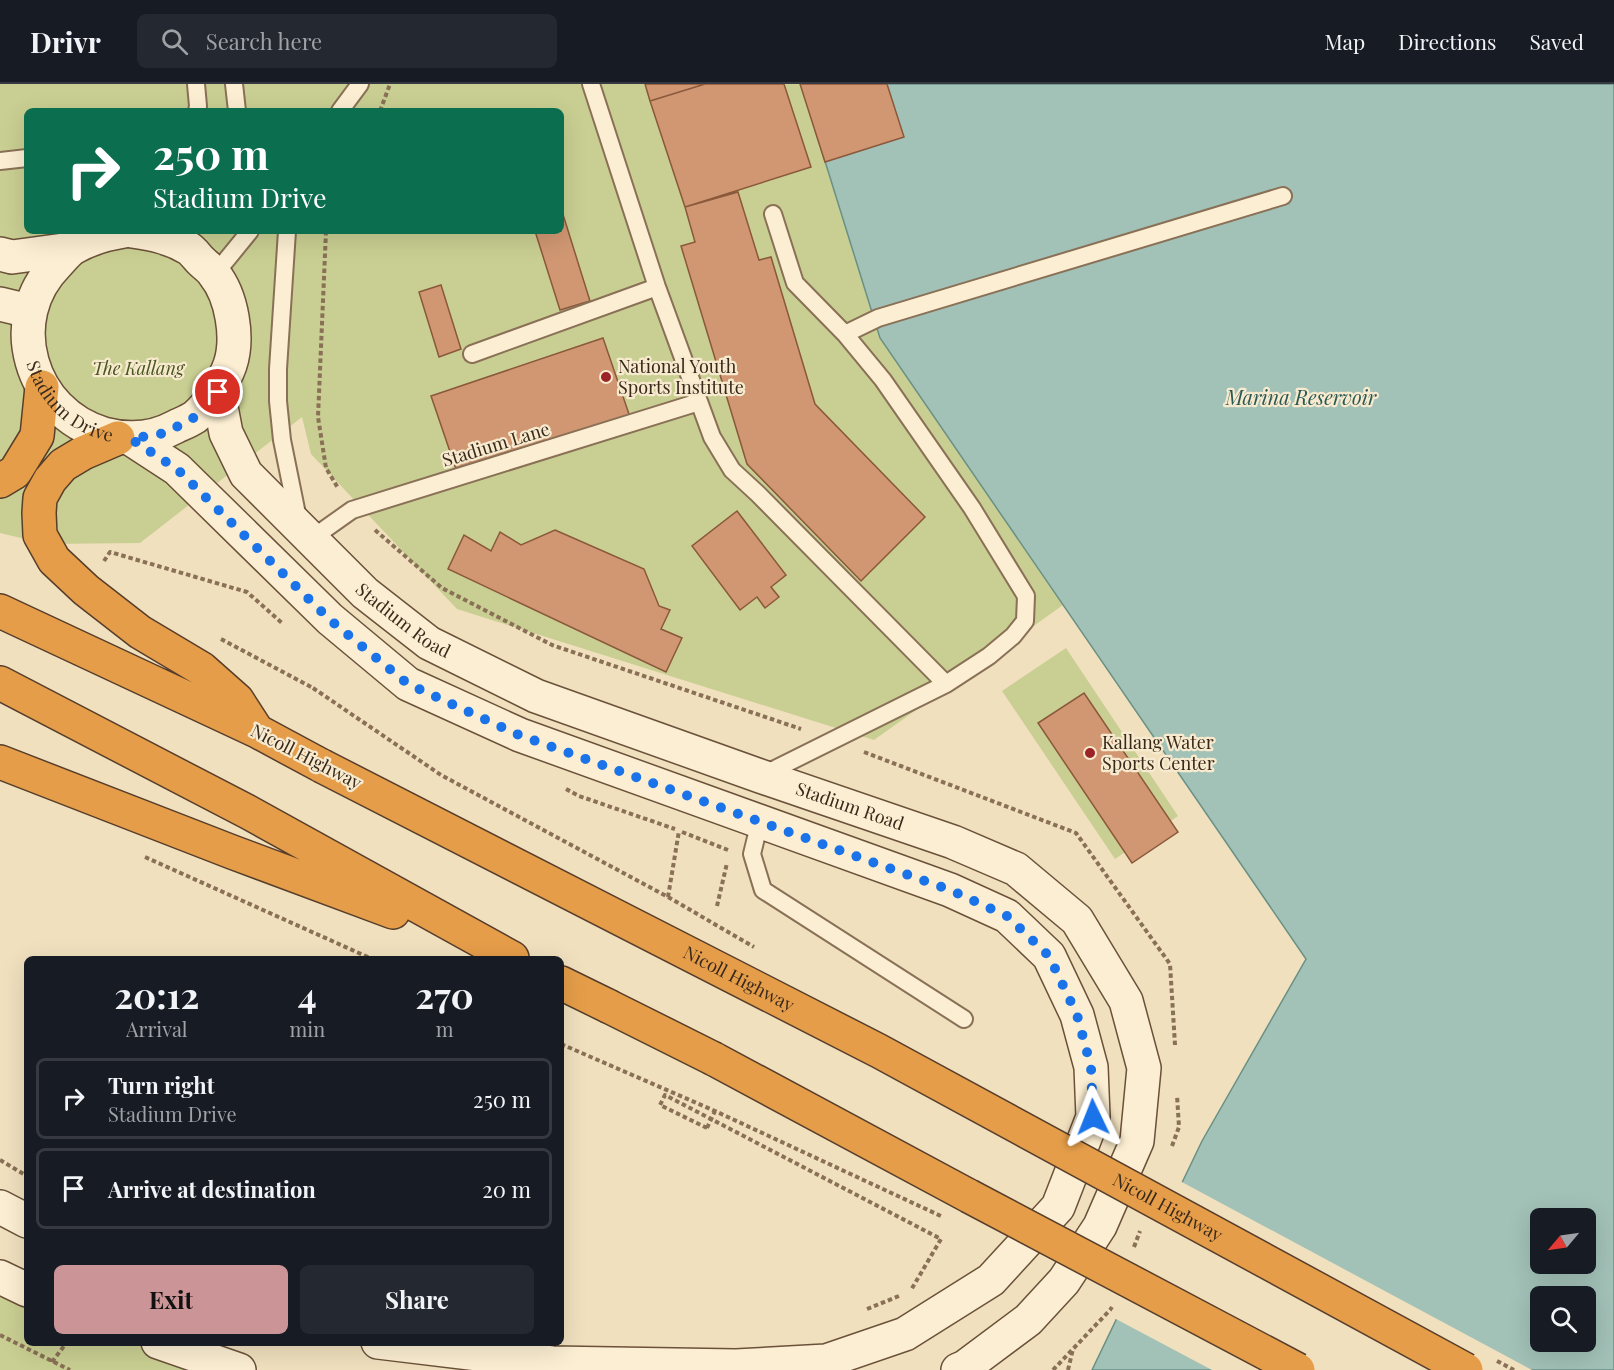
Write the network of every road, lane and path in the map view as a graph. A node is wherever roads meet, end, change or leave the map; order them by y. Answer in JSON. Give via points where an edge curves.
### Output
{"nodes":[{"id":1,"x":196,"y":84,"type":"edge"},
{"id":2,"x":234,"y":84,"type":"edge"},
{"id":3,"x":360,"y":84,"type":"edge"},
{"id":4,"x":390,"y":84,"type":"edge"},
{"id":5,"x":591,"y":84,"type":"edge"},
{"id":6,"x":197,"y":108,"type":"edge"},
{"id":7,"x":237,"y":108,"type":"edge"},
{"id":8,"x":342,"y":108,"type":"edge"},
{"id":9,"x":381,"y":108,"type":"edge"},
{"id":10,"x":24,"y":158,"type":"edge"},
{"id":11,"x":0,"y":161,"type":"edge"},
{"id":12,"x":1283,"y":196,"type":"dead end"},
{"id":13,"x":773,"y":214,"type":"dead end"},
{"id":14,"x":108,"y":234,"type":"edge"},
{"id":15,"x":156,"y":234,"type":"edge"},
{"id":16,"x":248,"y":234,"type":"edge"},
{"id":17,"x":287,"y":234,"type":"edge"},
{"id":18,"x":71,"y":249,"type":"junction"},
{"id":19,"x":0,"y":254,"type":"edge"},
{"id":20,"x":215,"y":274,"type":"junction"},
{"id":21,"x":657,"y":287,"type":"junction"},
{"id":22,"x":15,"y":307,"type":"edge"},
{"id":23,"x":845,"y":334,"type":"junction"},
{"id":24,"x":472,"y":354,"type":"dead end"},
{"id":25,"x":42,"y":387,"type":"junction"},
{"id":26,"x":218,"y":392,"type":"junction"},
{"id":27,"x":699,"y":402,"type":"junction"},
{"id":28,"x":125,"y":438,"type":"junction"},
{"id":29,"x":0,"y":481,"type":"edge"},
{"id":30,"x":305,"y":533,"type":"junction"},
{"id":31,"x":0,"y":611,"type":"edge"},
{"id":32,"x":0,"y":683,"type":"edge"},
{"id":33,"x":946,"y":684,"type":"junction"},
{"id":34,"x":257,"y":731,"type":"junction"},
{"id":35,"x":0,"y":762,"type":"edge"},
{"id":36,"x":760,"y":776,"type":"junction"},
{"id":37,"x":760,"y":821,"type":"junction"},
{"id":38,"x":679,"y":831,"type":"dead end"},
{"id":39,"x":726,"y":867,"type":"dead end"},
{"id":40,"x":208,"y":887,"type":"dead end"},
{"id":41,"x":668,"y":897,"type":"dead end"},
{"id":42,"x":717,"y":906,"type":"dead end"},
{"id":43,"x":502,"y":954,"type":"edge"},
{"id":44,"x":365,"y":956,"type":"edge"},
{"id":45,"x":564,"y":984,"type":"edge"},
{"id":46,"x":964,"y":1019,"type":"dead end"},
{"id":47,"x":564,"y":1045,"type":"edge"},
{"id":48,"x":715,"y":1111,"type":"junction"},
{"id":49,"x":0,"y":1160,"type":"edge"},
{"id":50,"x":24,"y":1174,"type":"edge"},
{"id":51,"x":0,"y":1207,"type":"edge"},
{"id":52,"x":24,"y":1219,"type":"edge"},
{"id":53,"x":949,"y":1220,"type":"dead end"},
{"id":54,"x":0,"y":1277,"type":"edge"},
{"id":55,"x":24,"y":1289,"type":"edge"},
{"id":56,"x":910,"y":1292,"type":"dead end"},
{"id":57,"x":900,"y":1296,"type":"dead end"},
{"id":58,"x":1108,"y":1302,"type":"dead end"},
{"id":59,"x":1118,"y":1308,"type":"dead end"},
{"id":60,"x":859,"y":1312,"type":"dead end"},
{"id":61,"x":0,"y":1335,"type":"edge"},
{"id":62,"x":63,"y":1346,"type":"edge"},
{"id":63,"x":170,"y":1346,"type":"edge"},
{"id":64,"x":411,"y":1346,"type":"edge"},
{"id":65,"x":52,"y":1362,"type":"junction"},
{"id":66,"x":69,"y":1370,"type":"edge"},
{"id":67,"x":239,"y":1370,"type":"edge"},
{"id":68,"x":958,"y":1370,"type":"edge"},
{"id":69,"x":1053,"y":1370,"type":"edge"},
{"id":70,"x":1068,"y":1370,"type":"edge"},
{"id":71,"x":1298,"y":1370,"type":"edge"},
{"id":72,"x":1466,"y":1370,"type":"edge"}],
"edges":[{"from":1,"to":6,"type":"lane"},
{"from":2,"to":7,"type":"lane"},
{"from":3,"to":8,"type":"lane"},
{"from":4,"to":9,"type":"path"},
{"from":5,"to":21,"type":"lane"},
{"from":10,"to":11,"type":"lane"},
{"from":12,"to":23,"type":"lane","via":[[878,318]]},
{"from":13,"to":23,"type":"lane","via":[[795,284]]},
{"from":14,"to":18,"type":"street","name":"Stadium Drive"},
{"from":15,"to":20,"type":"street","name":"Stadium Drive","via":[[190,249]]},
{"from":16,"to":20,"type":"lane"},
{"from":17,"to":30,"type":"lane","via":[[278,401],[282,440]]},
{"from":18,"to":19,"type":"street","name":"Stadium Drive","via":[[12,257]]},
{"from":18,"to":22,"type":"street","name":"Stadium Drive"},
{"from":20,"to":26,"type":"street","name":"Stadium Drive","via":[[229,302],[234,333],[231,363]]},
{"from":21,"to":24,"type":"lane"},
{"from":21,"to":27,"type":"lane"},
{"from":22,"to":25,"type":"street","name":"Stadium Drive"},
{"from":23,"to":33,"type":"lane","via":[[883,380],[959,490],[1026,596],[1024,621],[1013,636]]},
{"from":25,"to":28,"type":"street","name":"Stadium Drive","via":[[62,412],[88,429]]},
{"from":25,"to":29,"type":"highway","via":[[37,436],[15,472]]},
{"from":26,"to":28,"type":"street","name":"Stadium Drive","via":[[195,417],[165,433]]},
{"from":26,"to":30,"type":"street","name":"Stadium Road","via":[[226,433],[246,474]]},
{"from":27,"to":30,"type":"lane","name":"Stadium Lane","via":[[352,510]]},
{"from":27,"to":33,"type":"lane","via":[[712,437],[732,470]]},
{"from":28,"to":34,"type":"highway","via":[[83,453],[63,465],[40,498],[40,535],[54,560],[86,590],[140,632],[202,669],[237,700]]},
{"from":28,"to":37,"type":"street","via":[[177,469],[330,620],[408,684],[519,735]]},
{"from":30,"to":36,"type":"street","name":"Stadium Road","via":[[366,593],[429,643],[536,696]]},
{"from":31,"to":34,"type":"highway","name":"Nicoll Highway"},
{"from":32,"to":43,"type":"highway","via":[[249,812]]},
{"from":33,"to":36,"type":"lane"},
{"from":34,"to":72,"type":"highway","name":"Nicoll Highway","bridge":true,"via":[[879,1051]]},
{"from":35,"to":43,"type":"highway"},
{"from":36,"to":68,"type":"street","name":"Stadium Road","via":[[953,842],[1016,869],[1077,920],[1126,1001],[1144,1068],[1137,1141],[1100,1226],[1064,1281],[1028,1320]]},
{"from":37,"to":46,"type":"lane","via":[[752,854],[763,890]]},
{"from":37,"to":64,"type":"street","via":[[950,890],[1007,916],[1049,956],[1077,1015],[1092,1077],[1093,1117],[1059,1207],[991,1280],[905,1334],[826,1361],[736,1366],[552,1363]]},
{"from":38,"to":41,"type":"path"},
{"from":39,"to":42,"type":"path"},
{"from":40,"to":44,"type":"path"},
{"from":45,"to":71,"type":"highway","bridge":true,"via":[[714,1059]]},
{"from":47,"to":48,"type":"path","bridge":true},
{"from":48,"to":53,"type":"path","bridge":true},
{"from":48,"to":56,"type":"path","bridge":true,"via":[[707,1128],[660,1105],[665,1095],[941,1239]]},
{"from":49,"to":50,"type":"path"},
{"from":51,"to":52,"type":"street"},
{"from":54,"to":55,"type":"street"},
{"from":57,"to":60,"type":"path"},
{"from":58,"to":59,"type":"path"},
{"from":61,"to":65,"type":"path"},
{"from":62,"to":65,"type":"path"},
{"from":63,"to":67,"type":"street"},
{"from":65,"to":66,"type":"path"},
{"from":69,"to":70,"type":"path","via":[[1073,1348]]}]}
